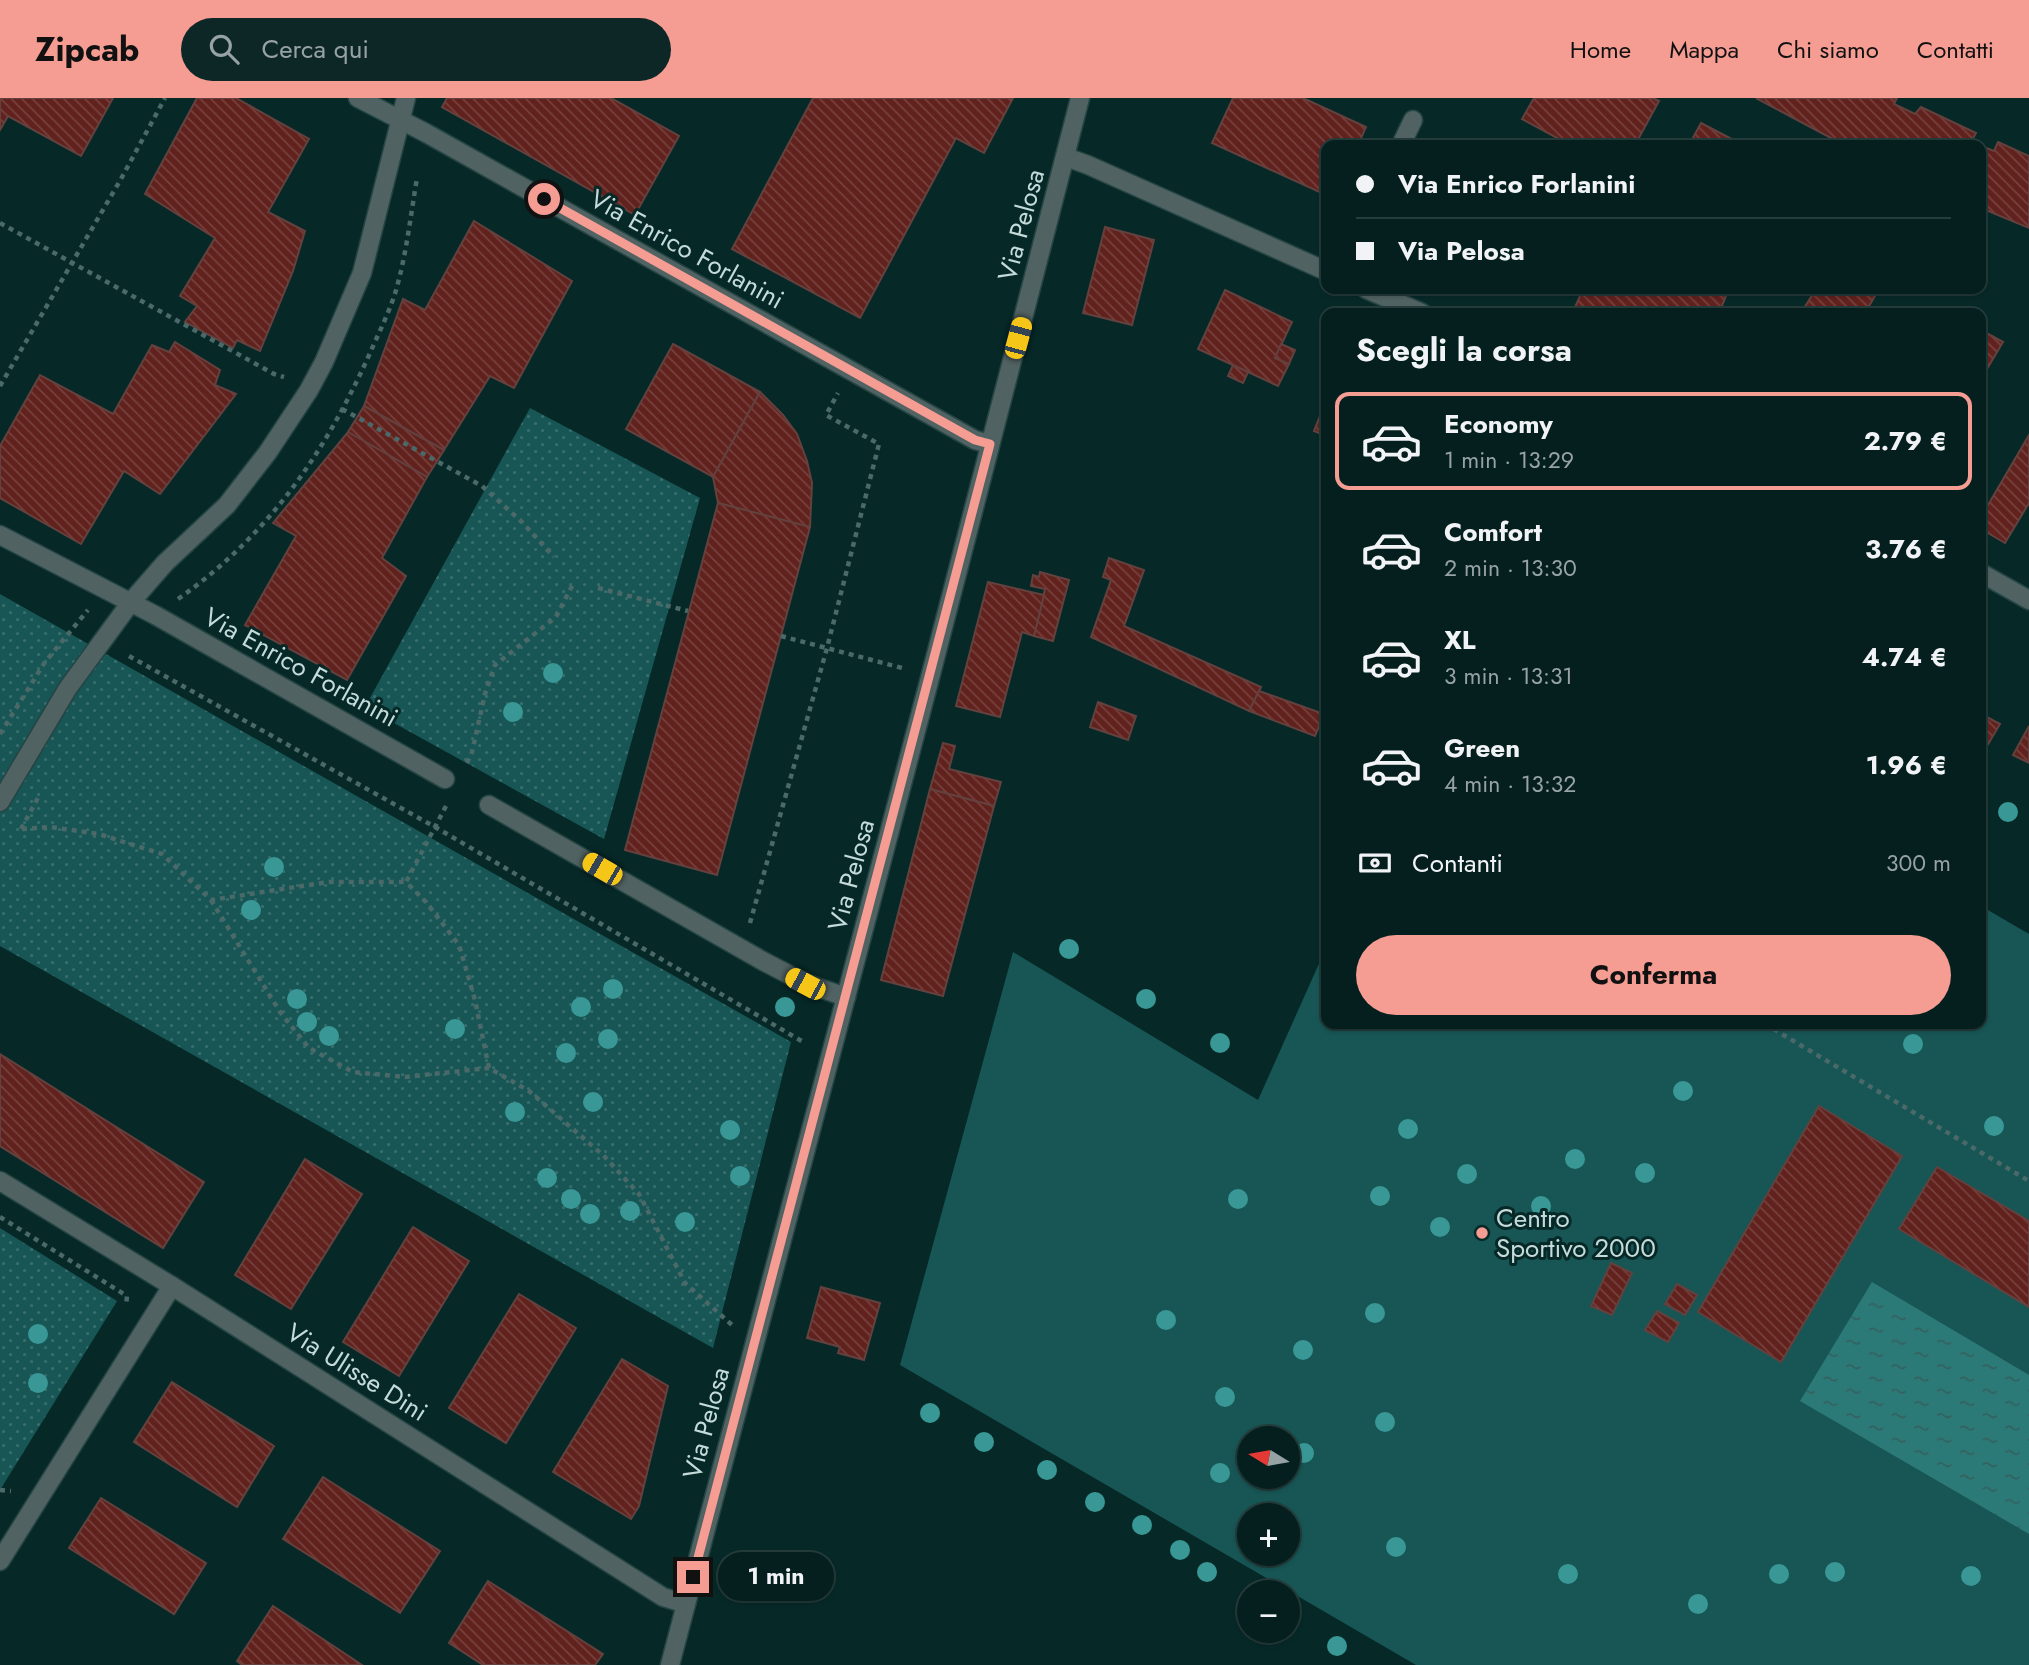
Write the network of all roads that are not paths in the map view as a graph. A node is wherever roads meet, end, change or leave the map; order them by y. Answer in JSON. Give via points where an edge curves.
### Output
{"nodes":[{"id":1,"x":358,"y":98,"type":"edge"},
{"id":2,"x":405,"y":98,"type":"edge"},
{"id":3,"x":1080,"y":98,"type":"edge"},
{"id":4,"x":399,"y":120,"type":"junction"},
{"id":5,"x":1413,"y":120,"type":"dead end"},
{"id":6,"x":1403,"y":140,"type":"edge"},
{"id":7,"x":1066,"y":157,"type":"junction"},
{"id":8,"x":1321,"y":269,"type":"edge"},
{"id":9,"x":1378,"y":294,"type":"edge"},
{"id":10,"x":1410,"y":308,"type":"edge"},
{"id":11,"x":990,"y":444,"type":"junction"},
{"id":12,"x":0,"y":535,"type":"edge"},
{"id":13,"x":1986,"y":576,"type":"edge"},
{"id":14,"x":2029,"y":600,"type":"edge"},
{"id":15,"x":131,"y":602,"type":"junction"},
{"id":16,"x":453,"y":783,"type":"road end"},
{"id":17,"x":0,"y":802,"type":"edge"},
{"id":18,"x":488,"y":805,"type":"dead end"},
{"id":19,"x":846,"y":997,"type":"junction"},
{"id":20,"x":0,"y":1181,"type":"edge"},
{"id":21,"x":172,"y":1286,"type":"junction"},
{"id":22,"x":0,"y":1561,"type":"edge"},
{"id":23,"x":686,"y":1604,"type":"junction"},
{"id":24,"x":670,"y":1665,"type":"edge"}],
"edges":[{"from":1,"to":4,"type":"street","name":"Via Enrico Forlanini"},
{"from":2,"to":4,"type":"street"},
{"from":3,"to":7,"type":"street","name":"Via Pelosa"},
{"from":4,"to":11,"type":"street","name":"Via Enrico Forlanini","via":[[975,440]]},
{"from":4,"to":15,"type":"street","via":[[362,273],[309,390],[228,505],[165,563]]},
{"from":5,"to":6,"type":"street"},
{"from":7,"to":8,"type":"street"},
{"from":7,"to":11,"type":"street","name":"Via Pelosa"},
{"from":9,"to":10,"type":"street"},
{"from":11,"to":19,"type":"street","name":"Via Pelosa"},
{"from":12,"to":15,"type":"street","name":"Via Enrico Forlanini"},
{"from":13,"to":14,"type":"street"},
{"from":15,"to":16,"type":"street","name":"Via Enrico Forlanini"},
{"from":15,"to":17,"type":"street","via":[[68,688]]},
{"from":18,"to":19,"type":"street","via":[[805,984]]},
{"from":19,"to":23,"type":"street","name":"Via Pelosa"},
{"from":20,"to":21,"type":"street","name":"Via Ulisse Dini"},
{"from":21,"to":22,"type":"street"},
{"from":21,"to":23,"type":"street","name":"Via Ulisse Dini","via":[[663,1597]]},
{"from":23,"to":24,"type":"street","name":"Via Pelosa"}]}
